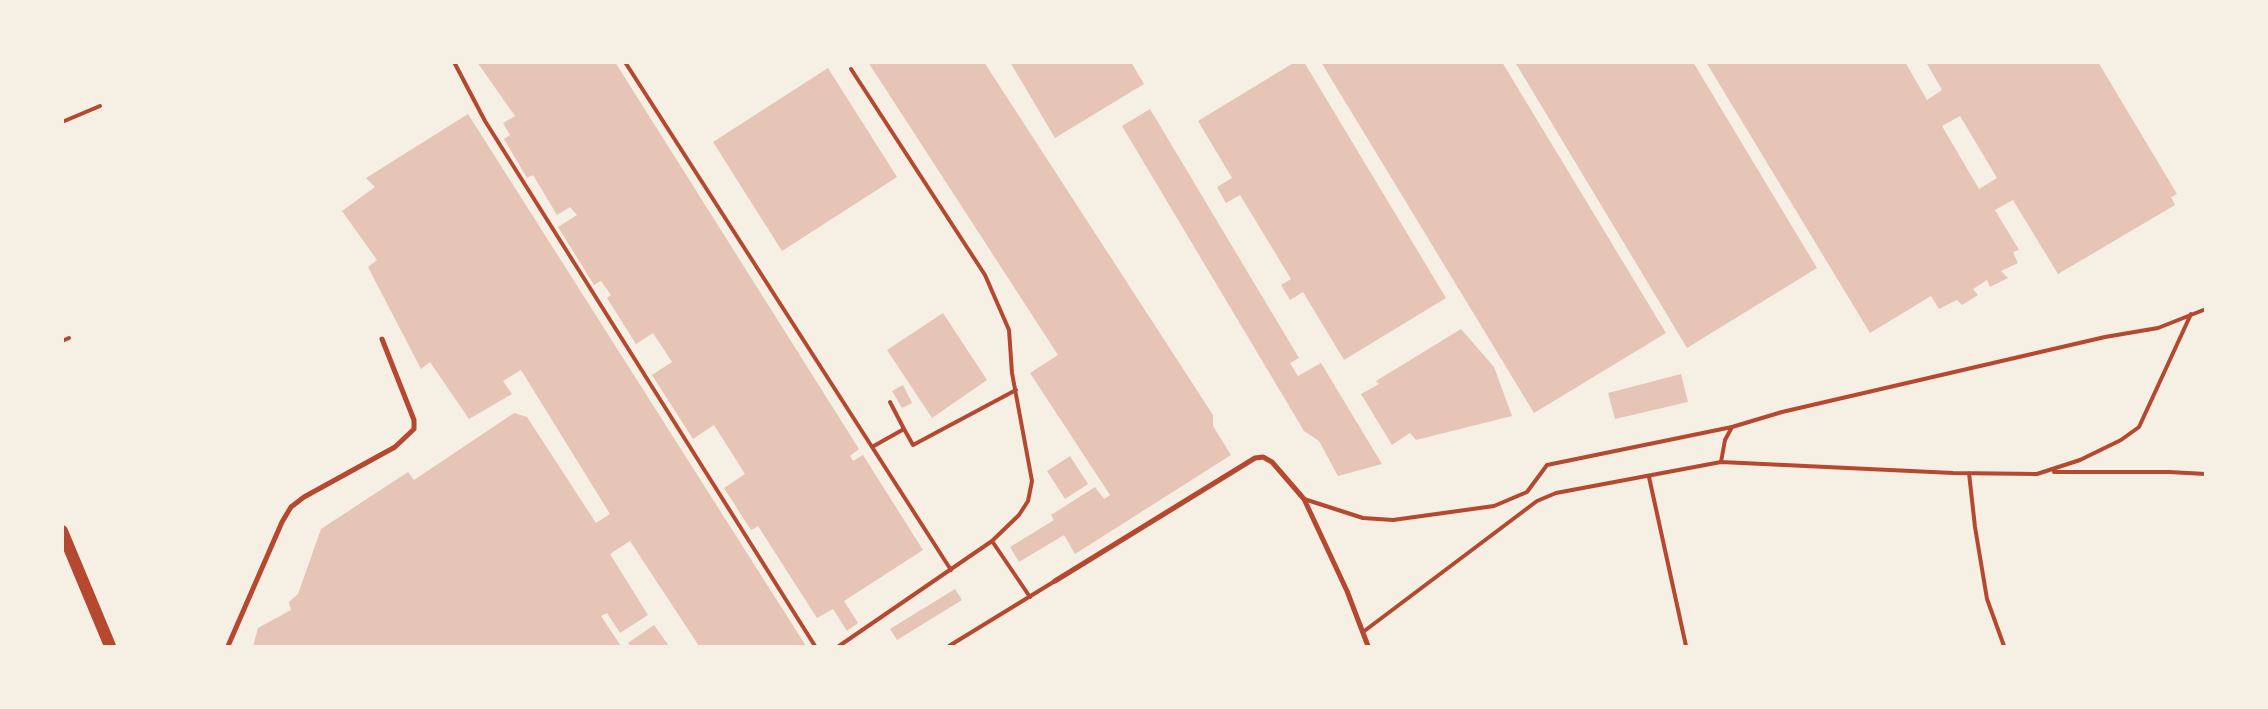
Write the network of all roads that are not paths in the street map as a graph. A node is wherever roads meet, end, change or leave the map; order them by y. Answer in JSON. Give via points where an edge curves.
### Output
{"nodes":[{"id":1,"x":454,"y":62,"type":"edge"},
{"id":2,"x":625,"y":62,"type":"edge"},
{"id":3,"x":851,"y":69,"type":"dead end"},
{"id":4,"x":100,"y":106,"type":"dead end"},
{"id":5,"x":62,"y":122,"type":"edge"},
{"id":6,"x":2206,"y":308,"type":"edge"},
{"id":7,"x":2191,"y":314,"type":"junction"},
{"id":8,"x":69,"y":338,"type":"dead end"},
{"id":9,"x":382,"y":339,"type":"dead end"},
{"id":10,"x":62,"y":341,"type":"edge"},
{"id":11,"x":1016,"y":390,"type":"junction"},
{"id":12,"x":890,"y":402,"type":"dead end"},
{"id":13,"x":1732,"y":427,"type":"junction"},
{"id":14,"x":904,"y":429,"type":"junction"},
{"id":15,"x":872,"y":447,"type":"junction"},
{"id":16,"x":1721,"y":462,"type":"junction"},
{"id":17,"x":2049,"y":472,"type":"junction"},
{"id":18,"x":1969,"y":473,"type":"junction"},
{"id":19,"x":2206,"y":474,"type":"edge"},
{"id":20,"x":1650,"y":477,"type":"junction"},
{"id":21,"x":1304,"y":499,"type":"junction"},
{"id":22,"x":62,"y":531,"type":"edge"},
{"id":23,"x":992,"y":541,"type":"junction"},
{"id":24,"x":951,"y":570,"type":"junction"},
{"id":25,"x":1055,"y":581,"type":"joint"},
{"id":26,"x":1030,"y":597,"type":"junction"},
{"id":27,"x":1363,"y":632,"type":"junction"},
{"id":28,"x":110,"y":646,"type":"edge"},
{"id":29,"x":228,"y":646,"type":"edge"},
{"id":30,"x":815,"y":646,"type":"edge"},
{"id":31,"x":839,"y":646,"type":"edge"},
{"id":32,"x":948,"y":646,"type":"edge"},
{"id":33,"x":1368,"y":646,"type":"edge"},
{"id":34,"x":1686,"y":646,"type":"edge"},
{"id":35,"x":2004,"y":646,"type":"edge"}],
"edges":[{"from":1,"to":30,"type":"lane","via":[[484,121]]},
{"from":2,"to":15,"type":"lane"},
{"from":3,"to":11,"type":"lane","via":[[985,275],[1009,330]]},
{"from":4,"to":5,"type":"lane"},
{"from":6,"to":7,"type":"lane"},
{"from":7,"to":13,"type":"lane","via":[[2158,328],[2105,337],[1782,412]]},
{"from":7,"to":17,"type":"lane","via":[[2139,427],[2121,440]]},
{"from":8,"to":10,"type":"lane"},
{"from":9,"to":29,"type":"street","via":[[414,420],[414,429],[395,447],[304,497],[292,507],[282,522]]},
{"from":11,"to":14,"type":"lane","via":[[913,445]]},
{"from":11,"to":23,"type":"lane","via":[[1032,481],[1028,501]]},
{"from":12,"to":14,"type":"lane"},
{"from":13,"to":16,"type":"lane","via":[[1725,440]]},
{"from":13,"to":21,"type":"lane","via":[[1546,465],[1527,492],[1494,506],[1393,520],[1363,518]]},
{"from":14,"to":15,"type":"lane"},
{"from":15,"to":24,"type":"lane"},
{"from":16,"to":18,"type":"lane"},
{"from":16,"to":20,"type":"lane"},
{"from":17,"to":18,"type":"lane"},
{"from":17,"to":19,"type":"lane"},
{"from":18,"to":35,"type":"lane","via":[[1988,599]]},
{"from":20,"to":27,"type":"lane","via":[[1546,496]]},
{"from":20,"to":34,"type":"lane"},
{"from":21,"to":25,"type":"street","via":[[1272,462],[1263,457],[1255,458]]},
{"from":21,"to":27,"type":"street"},
{"from":22,"to":28,"type":"main road"},
{"from":23,"to":24,"type":"lane"},
{"from":23,"to":26,"type":"lane"},
{"from":24,"to":31,"type":"lane"},
{"from":25,"to":26,"type":"lane"},
{"from":26,"to":32,"type":"lane"},
{"from":27,"to":33,"type":"street"}]}
